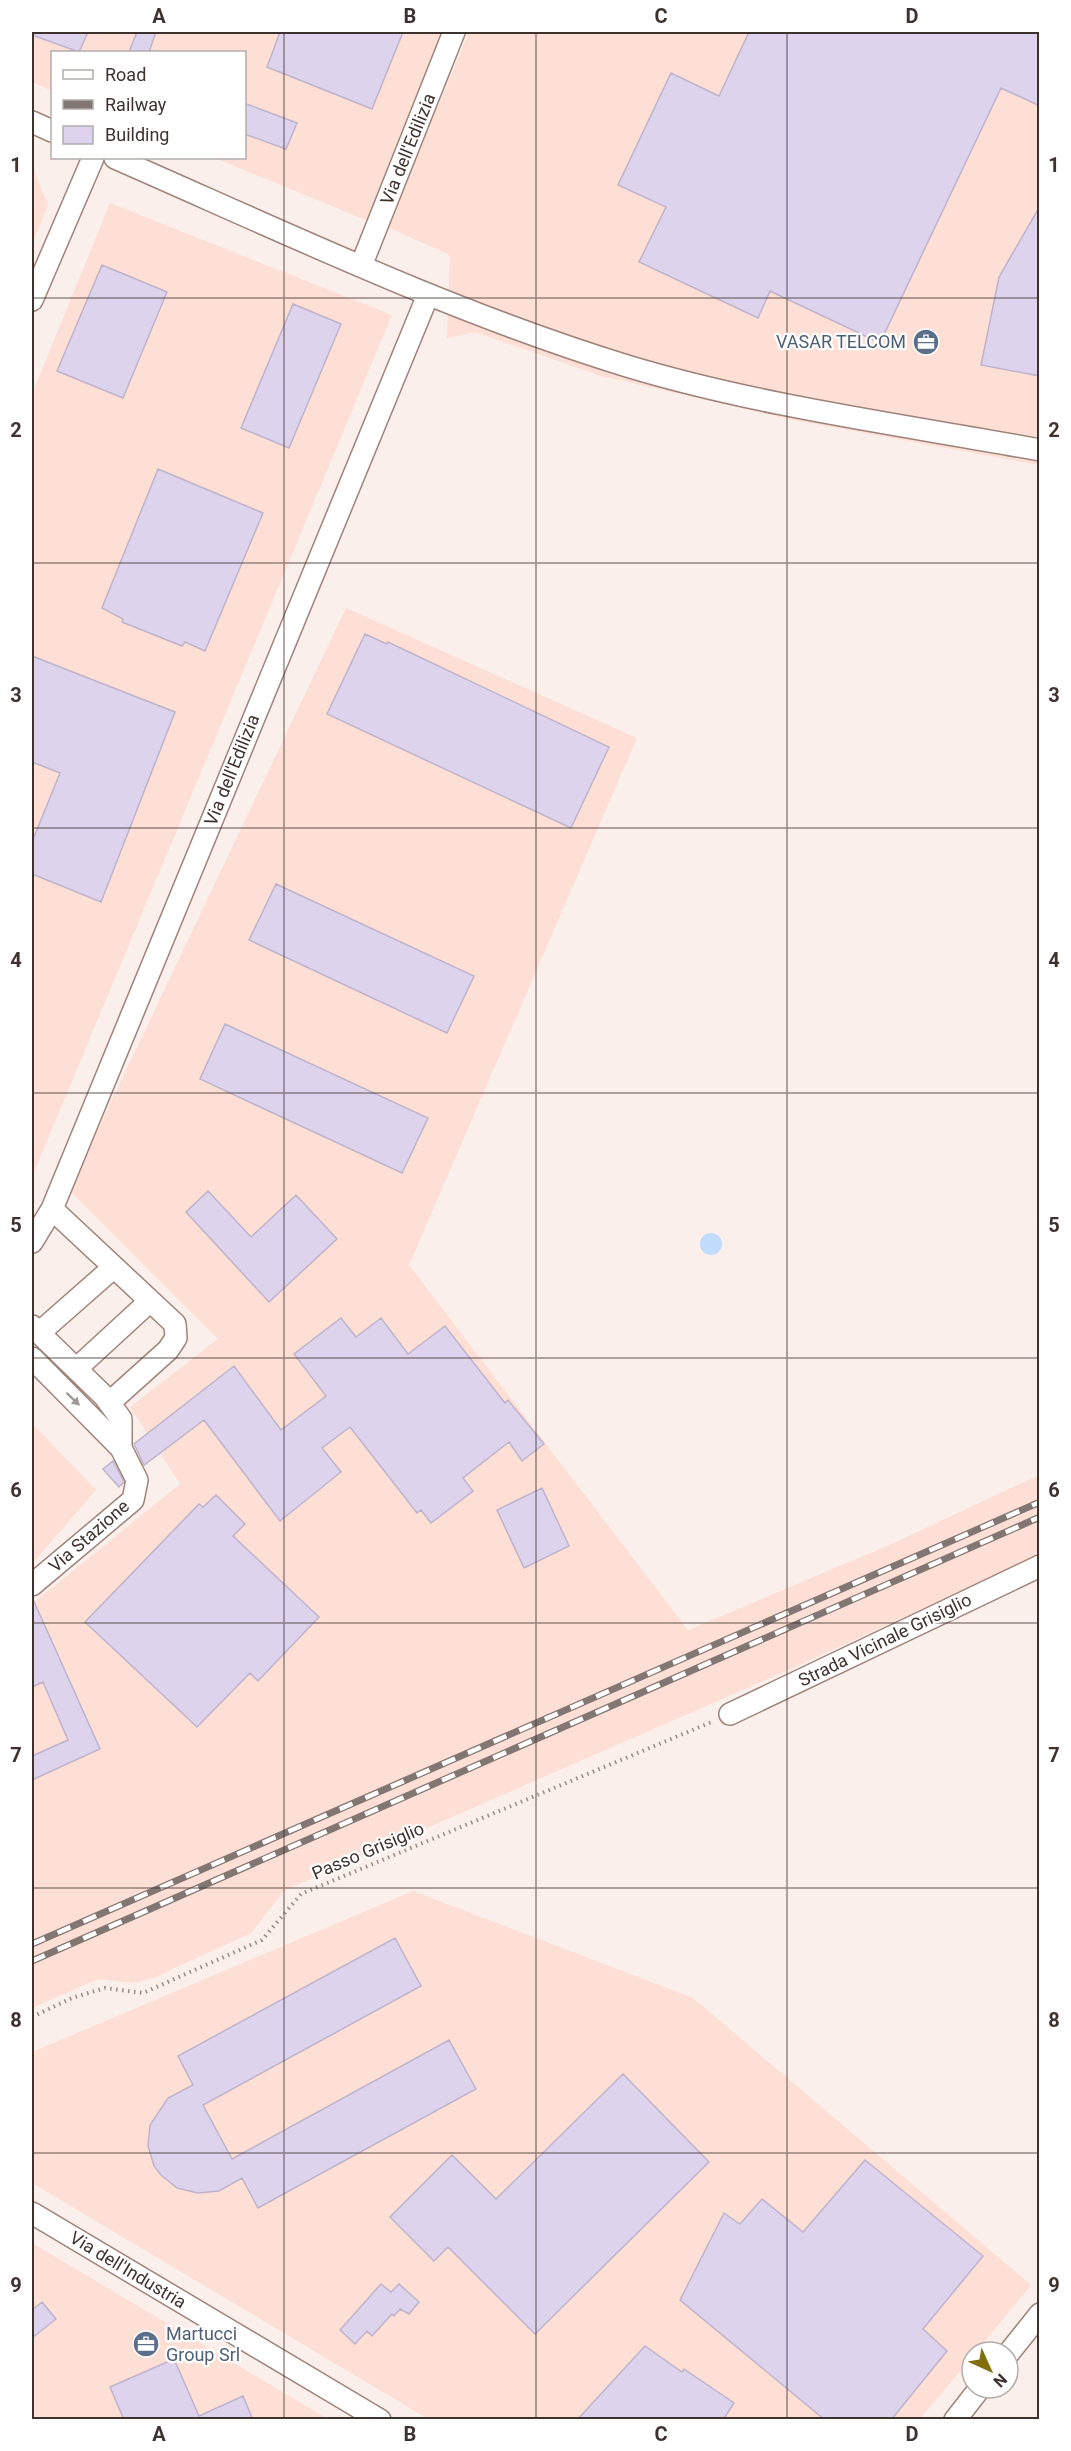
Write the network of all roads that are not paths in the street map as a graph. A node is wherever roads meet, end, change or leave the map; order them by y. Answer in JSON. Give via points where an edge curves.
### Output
{"nodes":[{"id":1,"x":454,"y":32,"type":"edge"},
{"id":2,"x":32,"y":122,"type":"edge"},
{"id":3,"x":51,"y":131,"type":"edge"},
{"id":4,"x":93,"y":159,"type":"edge"},
{"id":5,"x":117,"y":159,"type":"edge"},
{"id":6,"x":361,"y":266,"type":"junction"},
{"id":7,"x":428,"y":295,"type":"junction"},
{"id":8,"x":32,"y":300,"type":"edge"},
{"id":9,"x":1040,"y":450,"type":"edge"},
{"id":10,"x":52,"y":1209,"type":"junction"},
{"id":11,"x":32,"y":1242,"type":"edge"},
{"id":12,"x":114,"y":1267,"type":"junction"},
{"id":13,"x":150,"y":1300,"type":"junction"},
{"id":14,"x":35,"y":1330,"type":"edge"},
{"id":15,"x":32,"y":1358,"type":"edge"},
{"id":16,"x":76,"y":1369,"type":"junction"},
{"id":17,"x":109,"y":1403,"type":"junction"},
{"id":18,"x":122,"y":1448,"type":"junction"},
{"id":19,"x":1040,"y":1566,"type":"edge"},
{"id":20,"x":32,"y":1585,"type":"edge"},
{"id":21,"x":730,"y":1714,"type":"road end"},
{"id":22,"x":32,"y":2213,"type":"edge"},
{"id":23,"x":1040,"y":2314,"type":"edge"},
{"id":24,"x":1019,"y":2340,"type":"edge"},
{"id":25,"x":971,"y":2400,"type":"edge"},
{"id":26,"x":380,"y":2420,"type":"edge"},
{"id":27,"x":955,"y":2420,"type":"edge"}],
"edges":[{"from":1,"to":6,"type":"street","name":"Via dell'Edilizia"},
{"from":2,"to":3,"type":"street"},
{"from":4,"to":8,"type":"street"},
{"from":5,"to":6,"type":"street"},
{"from":6,"to":7,"type":"street"},
{"from":7,"to":9,"type":"street","via":[[628,366],[759,398]]},
{"from":7,"to":10,"type":"street","name":"Via dell'Edilizia"},
{"from":10,"to":11,"type":"street","name":"Via dell'Edilizia"},
{"from":10,"to":12,"type":"street"},
{"from":12,"to":13,"type":"street"},
{"from":12,"to":14,"type":"street"},
{"from":13,"to":16,"type":"street"},
{"from":13,"to":17,"type":"street","via":[[175,1324],[176,1338],[168,1350]]},
{"from":14,"to":16,"type":"street"},
{"from":15,"to":18,"type":"street","one_way":true},
{"from":16,"to":17,"type":"street"},
{"from":17,"to":18,"type":"street","via":[[121,1419]]},
{"from":18,"to":20,"type":"street","name":"Via Stazione","via":[[137,1480],[133,1500]]},
{"from":19,"to":21,"type":"street","name":"Strada Vicinale Grisiglio"},
{"from":22,"to":26,"type":"street","name":"Via dell'Industria"},
{"from":23,"to":24,"type":"street"},
{"from":25,"to":27,"type":"street"}]}
